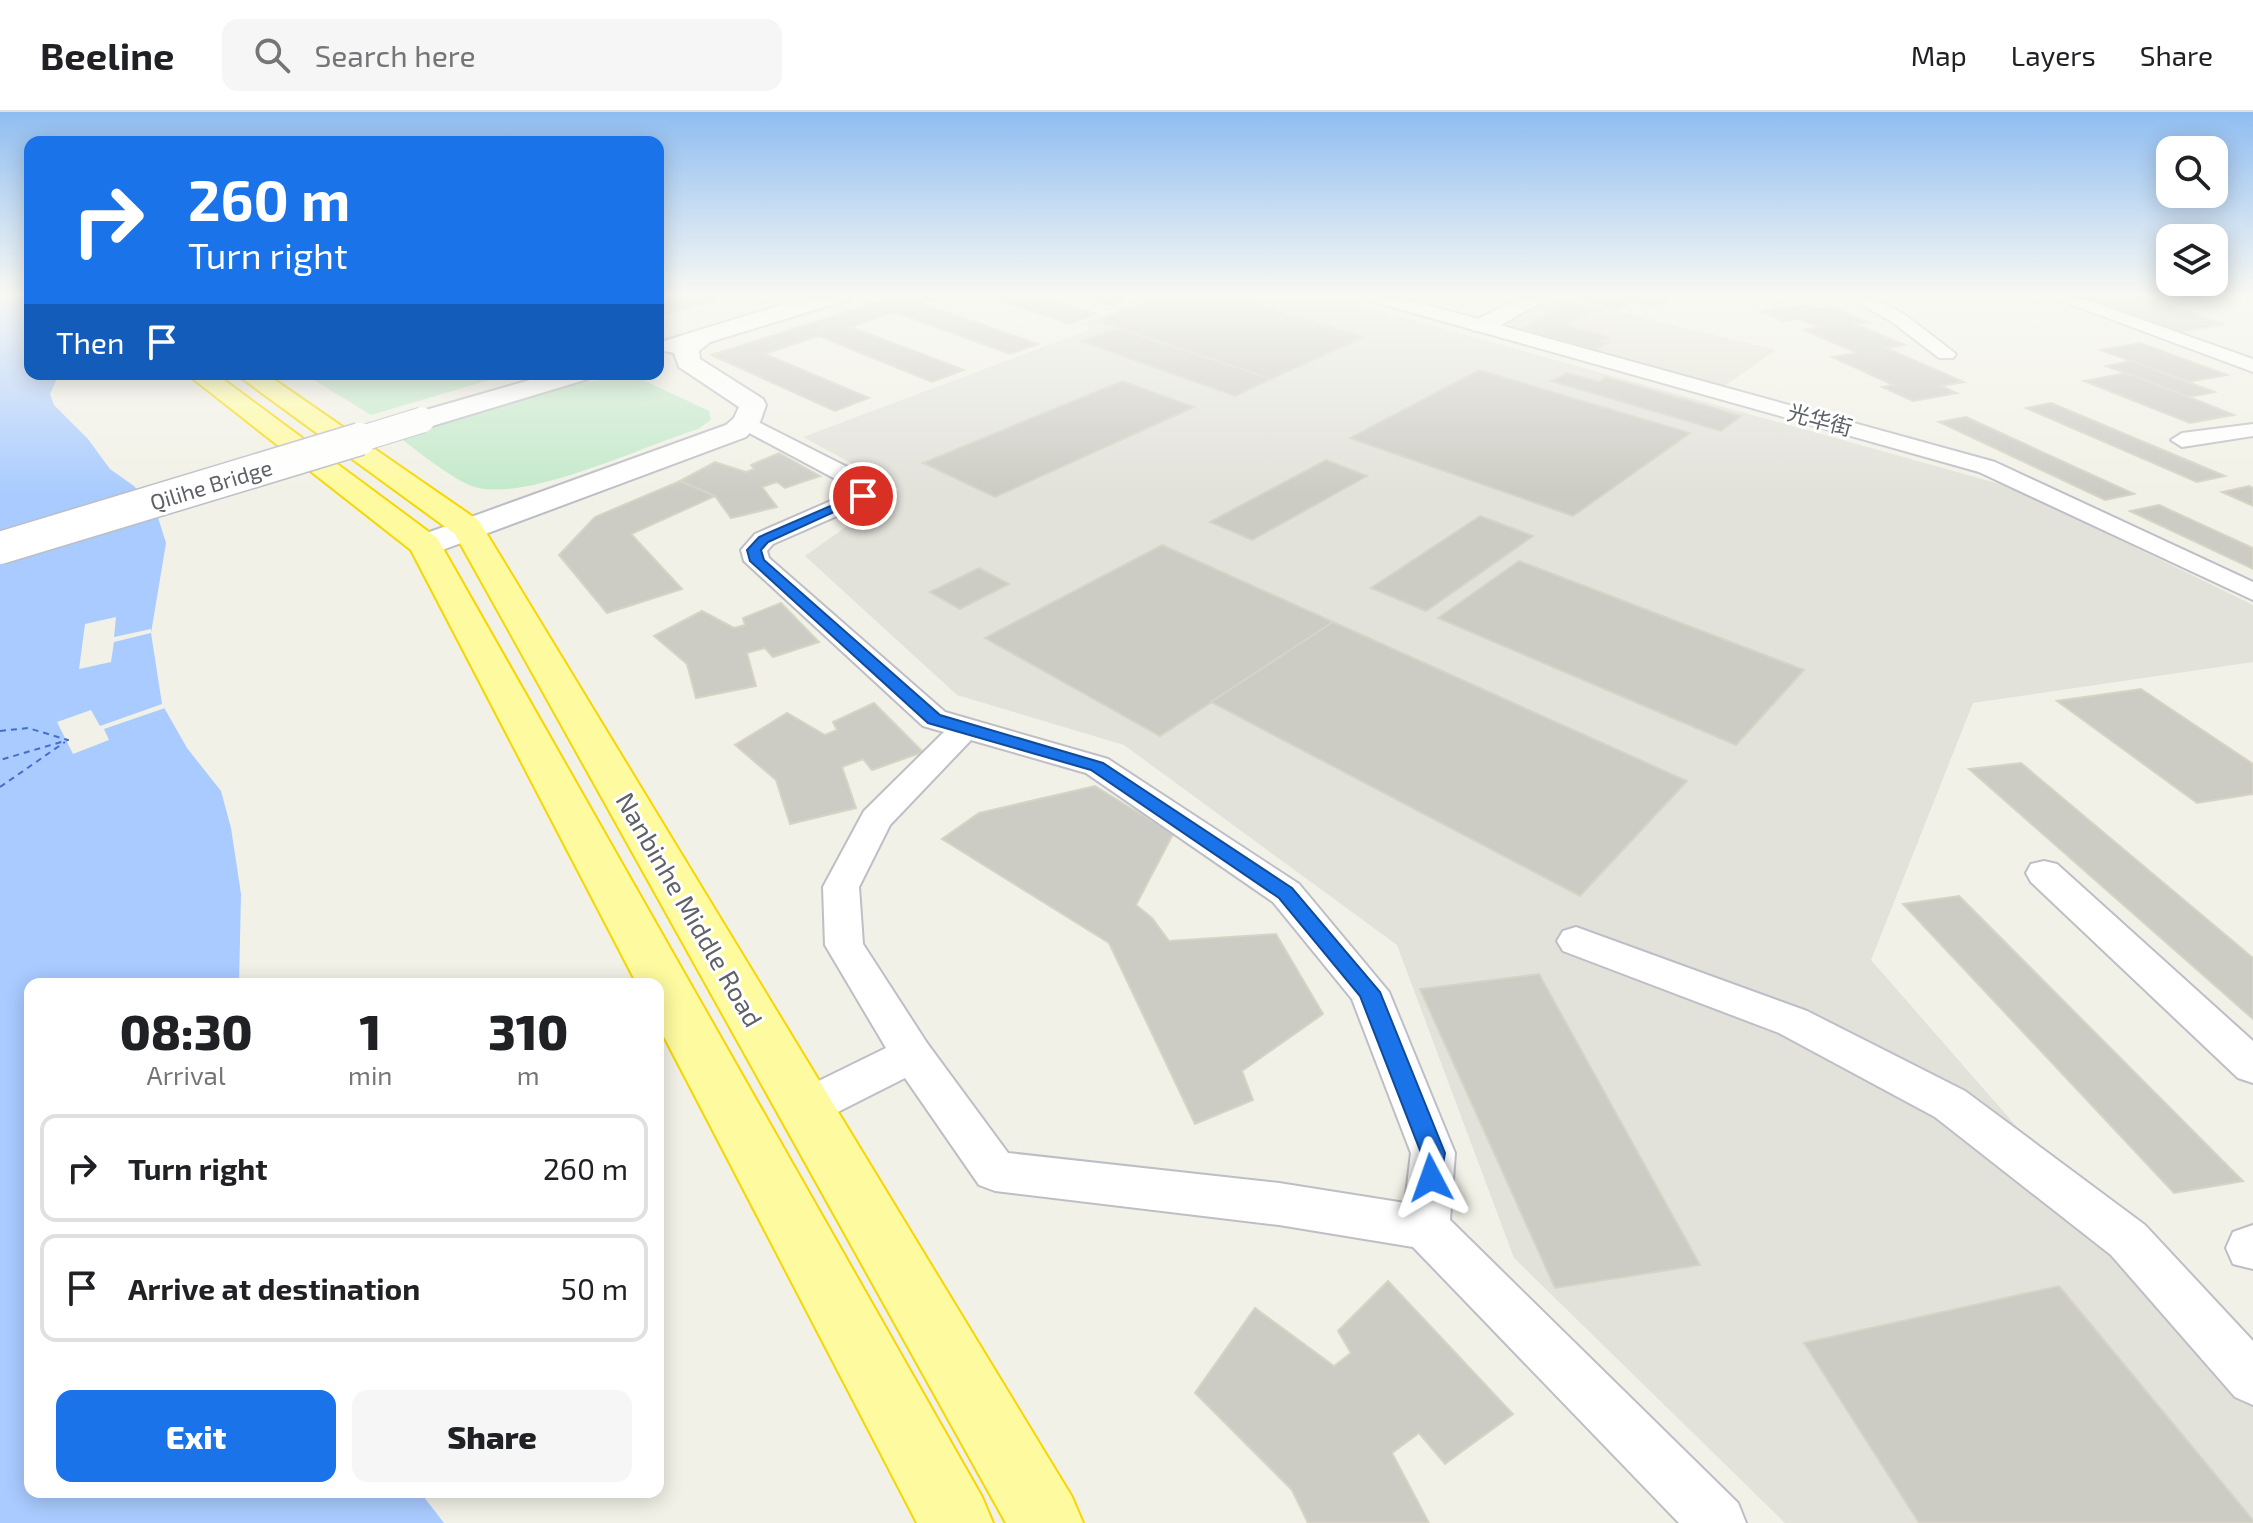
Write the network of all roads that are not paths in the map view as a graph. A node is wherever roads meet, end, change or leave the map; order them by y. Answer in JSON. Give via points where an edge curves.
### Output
{"nodes":[{"id":1,"x":688,"y":361,"type":"edge"},
{"id":2,"x":1607,"y":361,"type":"edge"},
{"id":3,"x":664,"y":370,"type":"edge"},
{"id":4,"x":710,"y":379,"type":"junction"},
{"id":5,"x":216,"y":380,"type":"edge"},
{"id":6,"x":256,"y":380,"type":"edge"},
{"id":7,"x":516,"y":380,"type":"edge"},
{"id":8,"x":556,"y":380,"type":"edge"},
{"id":9,"x":416,"y":416,"type":"junction"},
{"id":10,"x":746,"y":422,"type":"junction"},
{"id":11,"x":2253,"y":430,"type":"edge"},
{"id":12,"x":2182,"y":440,"type":"dead end"},
{"id":13,"x":0,"y":534,"type":"edge"},
{"id":14,"x":447,"y":537,"type":"junction"},
{"id":15,"x":0,"y":548,"type":"edge"},
{"id":16,"x":2253,"y":592,"type":"edge"},
{"id":17,"x":965,"y":728,"type":"junction"},
{"id":18,"x":2044,"y":873,"type":"dead end"},
{"id":19,"x":1576,"y":941,"type":"dead end"},
{"id":20,"x":912,"y":1055,"type":"junction"},
{"id":21,"x":2253,"y":1066,"type":"edge"},
{"id":22,"x":805,"y":1108,"type":"junction"},
{"id":23,"x":1426,"y":1228,"type":"junction"},
{"id":24,"x":2253,"y":1379,"type":"edge"},
{"id":25,"x":956,"y":1523,"type":"edge"},
{"id":26,"x":1046,"y":1523,"type":"edge"},
{"id":27,"x":1718,"y":1523,"type":"edge"}],
"edges":[{"from":1,"to":4,"type":"main road"},
{"from":2,"to":16,"type":"street","name":"光华街","via":[[1987,467]]},
{"from":3,"to":4,"type":"main road"},
{"from":4,"to":10,"type":"main road","via":[[753,405]]},
{"from":5,"to":14,"type":"highway","name":"Nanbinhe Middle Road"},
{"from":6,"to":14,"type":"highway","name":"Nanbinhe Middle Road"},
{"from":7,"to":9,"type":"main road"},
{"from":8,"to":9,"type":"main road"},
{"from":9,"to":13,"type":"main road","name":"Qilihe Bridge"},
{"from":9,"to":15,"type":"main road","name":"Qilihe Bridge","bridge":true},
{"from":10,"to":14,"type":"main road","via":[[718,439]]},
{"from":10,"to":17,"type":"street","via":[[851,478],[863,496],[764,539],[754,550],[757,561],[934,719]]},
{"from":11,"to":12,"type":"street"},
{"from":14,"to":22,"type":"highway","name":"Nanbinhe Middle Road"},
{"from":14,"to":25,"type":"highway","name":"Nanbinhe Middle Road"},
{"from":17,"to":20,"type":"street","via":[[876,819],[841,887],[844,945]]},
{"from":17,"to":23,"type":"street","via":[[1097,766],[1286,893],[1369,992],[1433,1153]]},
{"from":18,"to":21,"type":"street"},
{"from":19,"to":24,"type":"street","via":[[1793,1022],[1950,1104],[2128,1240]]},
{"from":20,"to":22,"type":"street"},
{"from":20,"to":23,"type":"street","via":[[995,1171],[1279,1204]]},
{"from":22,"to":26,"type":"highway","name":"Nanbinhe Middle Road"},
{"from":23,"to":27,"type":"street"}]}
